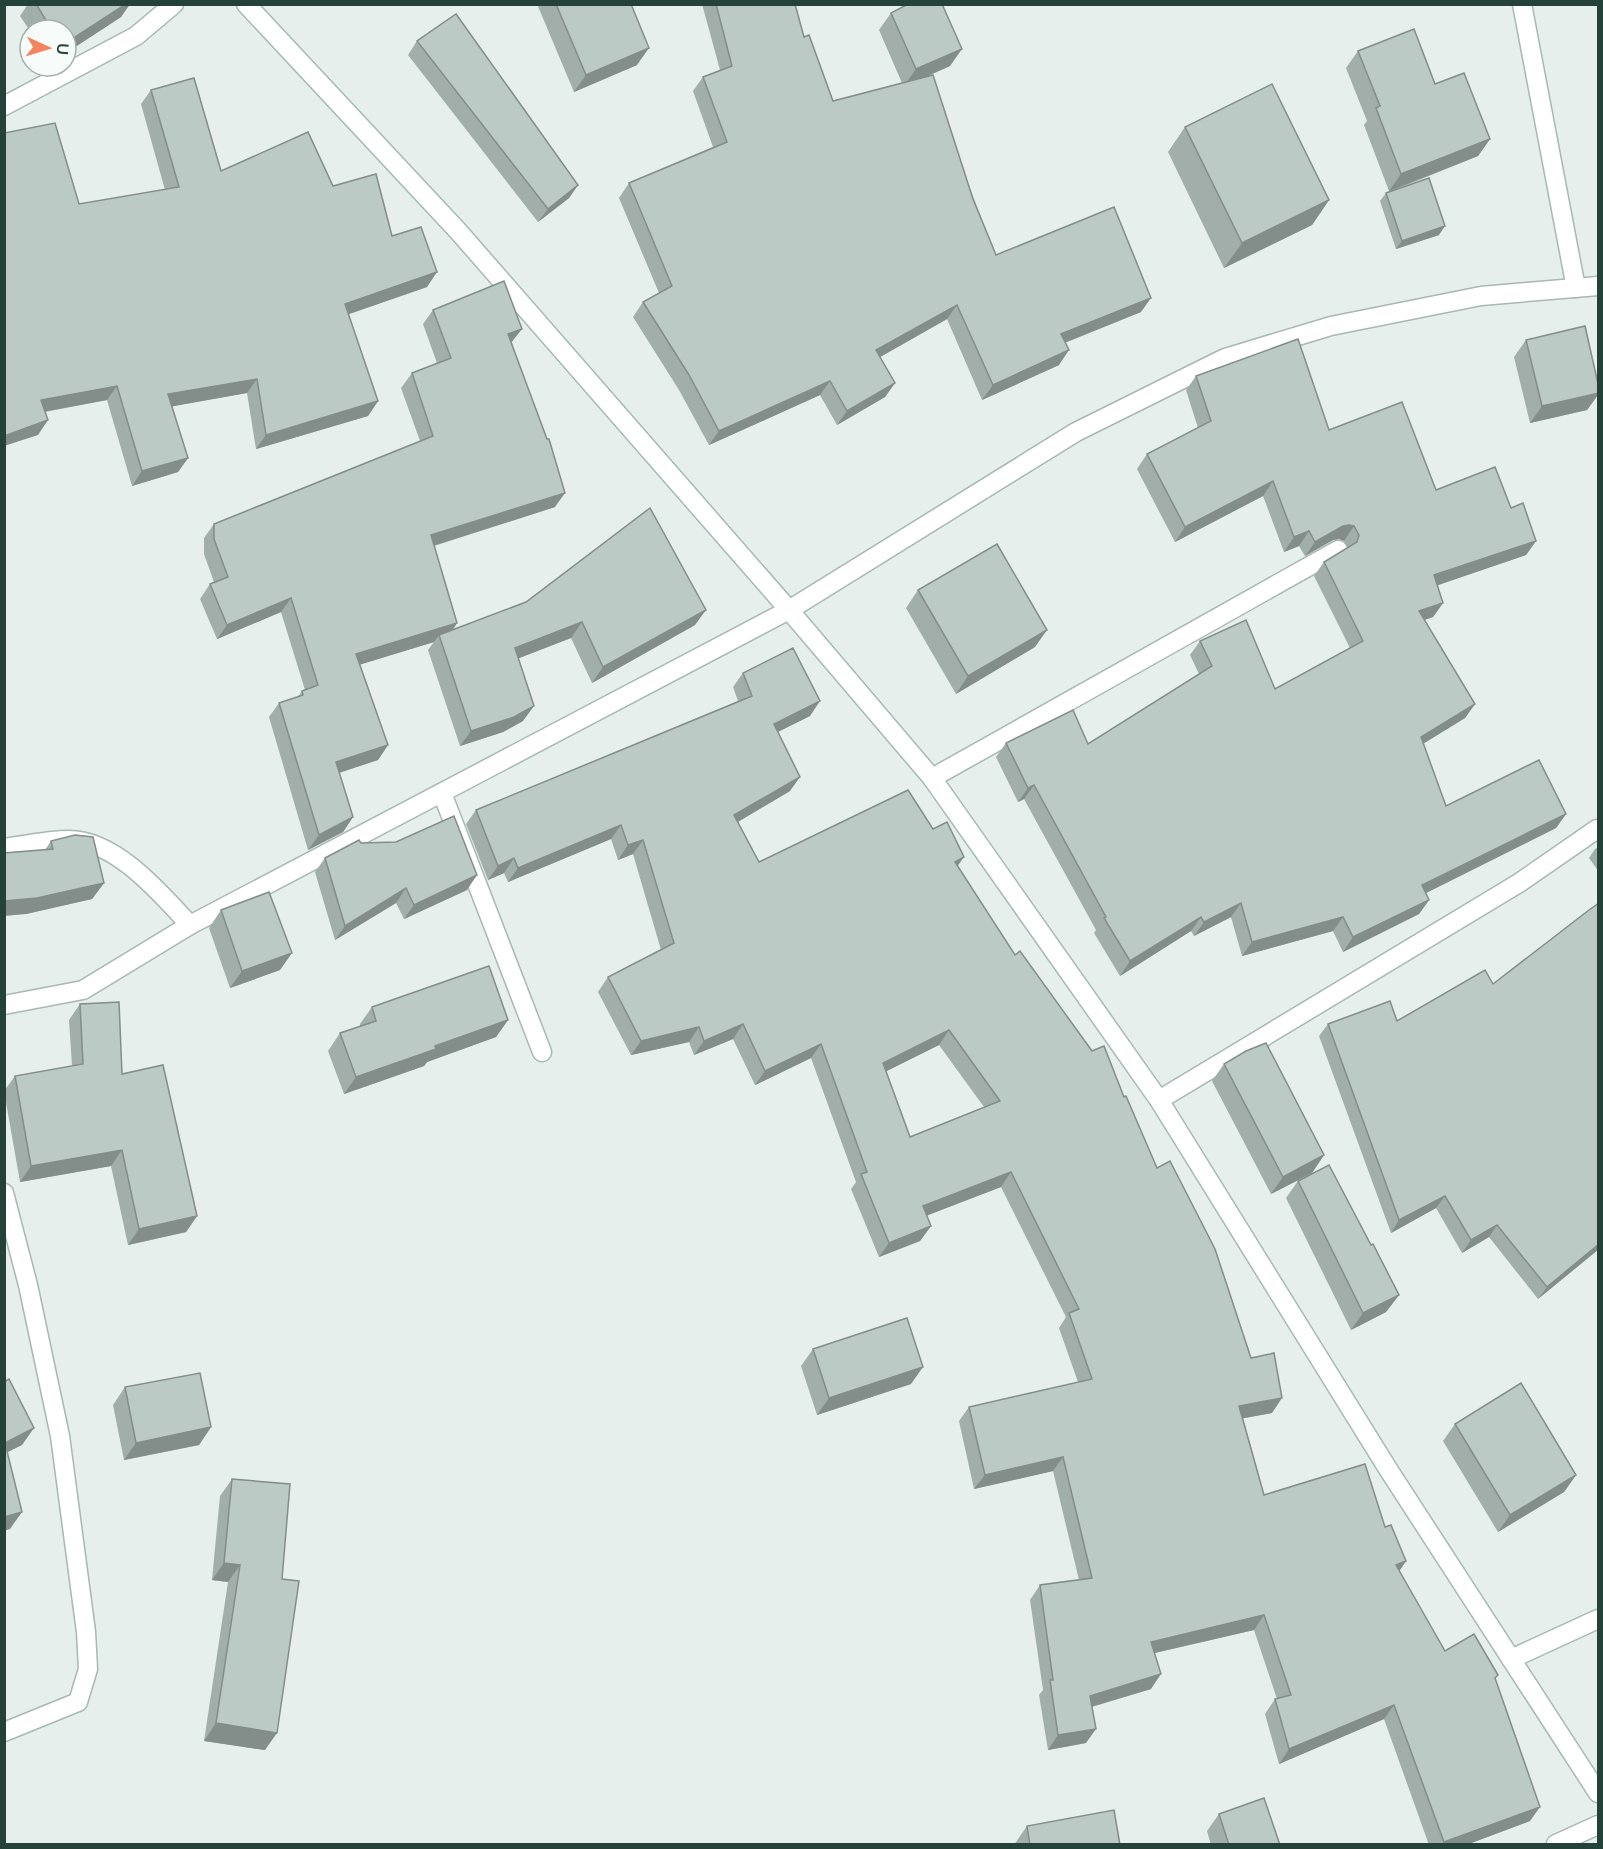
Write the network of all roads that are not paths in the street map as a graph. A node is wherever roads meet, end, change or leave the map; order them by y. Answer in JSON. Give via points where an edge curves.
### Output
{"nodes":[{"id":1,"x":174,"y":4,"type":"edge"},
{"id":2,"x":246,"y":4,"type":"edge"},
{"id":3,"x":1521,"y":4,"type":"edge"},
{"id":4,"x":4,"y":106,"type":"edge"},
{"id":5,"x":1599,"y":286,"type":"edge"},
{"id":6,"x":1576,"y":288,"type":"junction"},
{"id":7,"x":1338,"y":550,"type":"edge"},
{"id":8,"x":789,"y":610,"type":"junction"},
{"id":9,"x":932,"y":778,"type":"junction"},
{"id":10,"x":442,"y":793,"type":"junction"},
{"id":11,"x":1597,"y":829,"type":"edge"},
{"id":12,"x":4,"y":848,"type":"edge"},
{"id":13,"x":190,"y":925,"type":"junction"},
{"id":14,"x":4,"y":1005,"type":"edge"},
{"id":15,"x":542,"y":1052,"type":"dead end"},
{"id":16,"x":1159,"y":1100,"type":"junction"},
{"id":17,"x":4,"y":1192,"type":"edge"},
{"id":18,"x":1599,"y":1619,"type":"edge"},
{"id":19,"x":1511,"y":1659,"type":"junction"},
{"id":20,"x":4,"y":1732,"type":"edge"},
{"id":21,"x":1599,"y":1793,"type":"edge"},
{"id":22,"x":1599,"y":1825,"type":"edge"},
{"id":23,"x":1556,"y":1845,"type":"edge"}],
"edges":[{"from":1,"to":4,"type":"street","via":[[136,36]]},
{"from":2,"to":8,"type":"street","via":[[458,231]]},
{"from":3,"to":6,"type":"street"},
{"from":5,"to":6,"type":"street"},
{"from":6,"to":8,"type":"street","via":[[1458,300],[1330,326],[1225,358],[1076,432]]},
{"from":7,"to":9,"type":"street"},
{"from":8,"to":9,"type":"street"},
{"from":8,"to":10,"type":"street"},
{"from":9,"to":16,"type":"street"},
{"from":10,"to":13,"type":"street"},
{"from":10,"to":15,"type":"street"},
{"from":11,"to":16,"type":"street","via":[[1520,883]]},
{"from":12,"to":13,"type":"street","via":[[69,840],[90,842],[145,877]]},
{"from":13,"to":14,"type":"street","via":[[83,990]]},
{"from":16,"to":19,"type":"street"},
{"from":17,"to":20,"type":"street","via":[[60,1436],[88,1670],[78,1702]]},
{"from":18,"to":19,"type":"street"},
{"from":19,"to":21,"type":"street"},
{"from":22,"to":23,"type":"street"}]}
